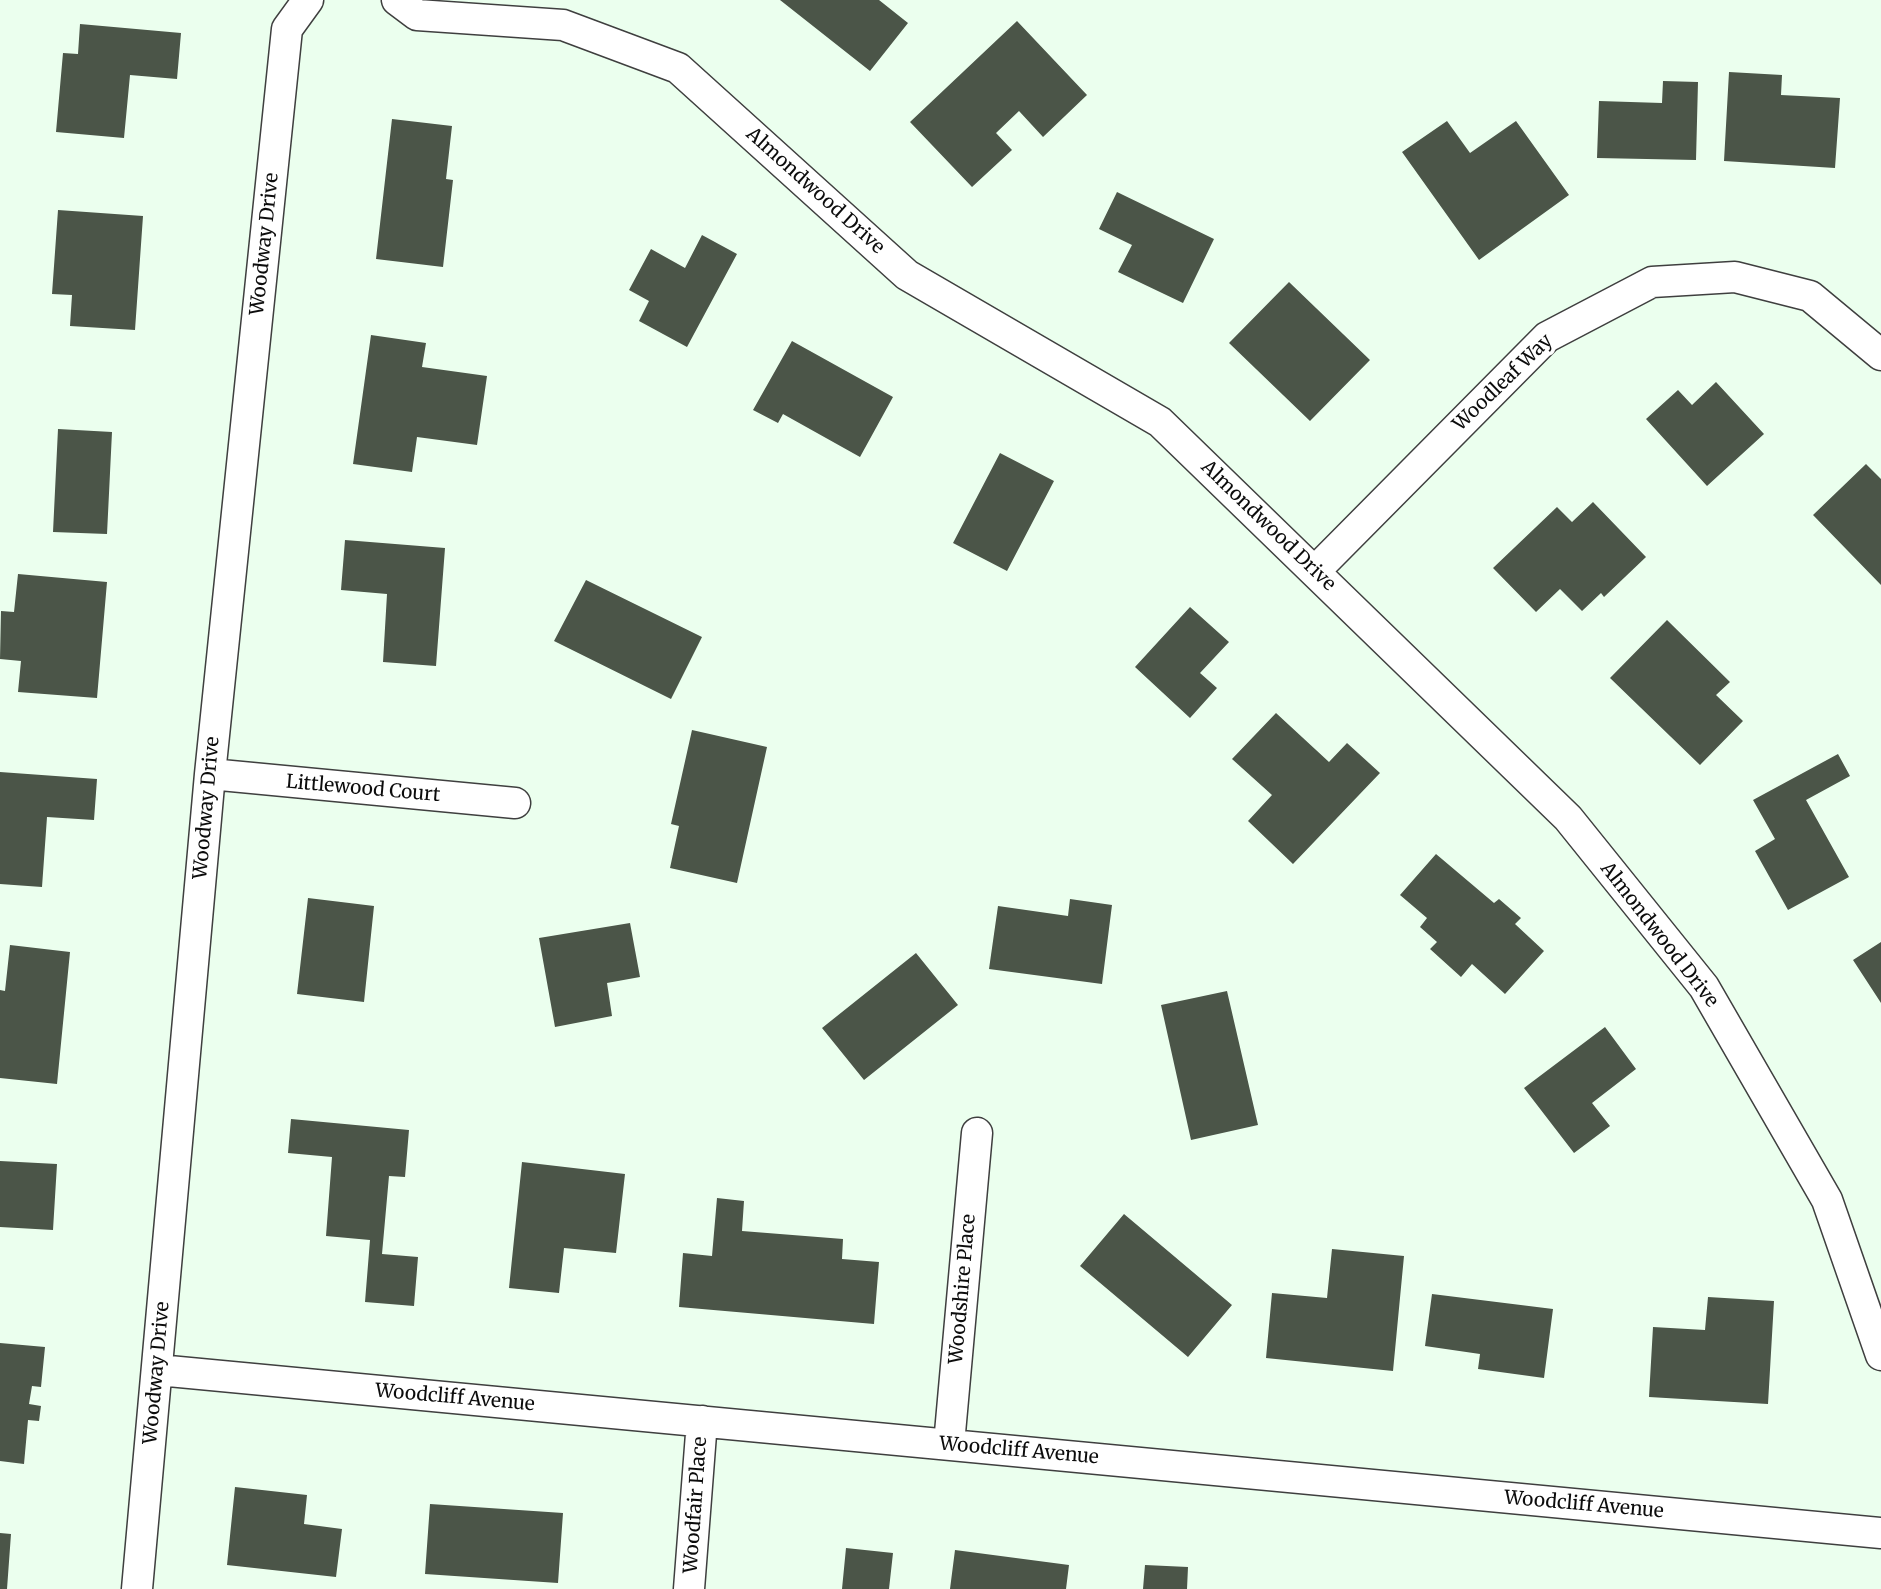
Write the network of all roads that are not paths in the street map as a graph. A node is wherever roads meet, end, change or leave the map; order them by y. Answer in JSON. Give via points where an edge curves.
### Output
{"nodes":[{"id":1,"x":308,"y":0,"type":"edge"},
{"id":2,"x":397,"y":0,"type":"edge"},
{"id":3,"x":1881,"y":355,"type":"edge"},
{"id":4,"x":1315,"y":571,"type":"junction"},
{"id":5,"x":210,"y":774,"type":"junction"},
{"id":6,"x":515,"y":803,"type":"dead end"},
{"id":7,"x":977,"y":1133,"type":"dead end"},
{"id":8,"x":1881,"y":1355,"type":"edge"},
{"id":9,"x":158,"y":1370,"type":"junction"},
{"id":10,"x":702,"y":1421,"type":"junction"},
{"id":11,"x":949,"y":1444,"type":"junction"},
{"id":12,"x":1881,"y":1533,"type":"edge"},
{"id":13,"x":138,"y":1589,"type":"edge"},
{"id":14,"x":690,"y":1589,"type":"edge"}],
"edges":[{"from":1,"to":5,"type":"street","name":"Woodway Drive","via":[[287,29]]},
{"from":2,"to":4,"type":"street","name":"Almondwood Drive","via":[[417,15],[563,25],[678,68],[907,275],[1160,422]]},
{"from":3,"to":4,"type":"street","name":"Woodleaf Way","via":[[1810,296],[1735,277],[1652,282],[1547,337]]},
{"from":4,"to":8,"type":"street","name":"Almondwood Drive","via":[[1568,818],[1704,987],[1826,1200]]},
{"from":5,"to":6,"type":"street","name":"Littlewood Court"},
{"from":5,"to":9,"type":"street","name":"Woodway Drive"},
{"from":7,"to":11,"type":"street","name":"Woodshire Place"},
{"from":9,"to":10,"type":"street","name":"Woodcliff Avenue"},
{"from":9,"to":13,"type":"street","name":"Woodway Drive"},
{"from":10,"to":11,"type":"street","name":"Woodcliff Avenue"},
{"from":10,"to":14,"type":"street","name":"Woodfair Place"},
{"from":11,"to":12,"type":"street","name":"Woodcliff Avenue"}]}
